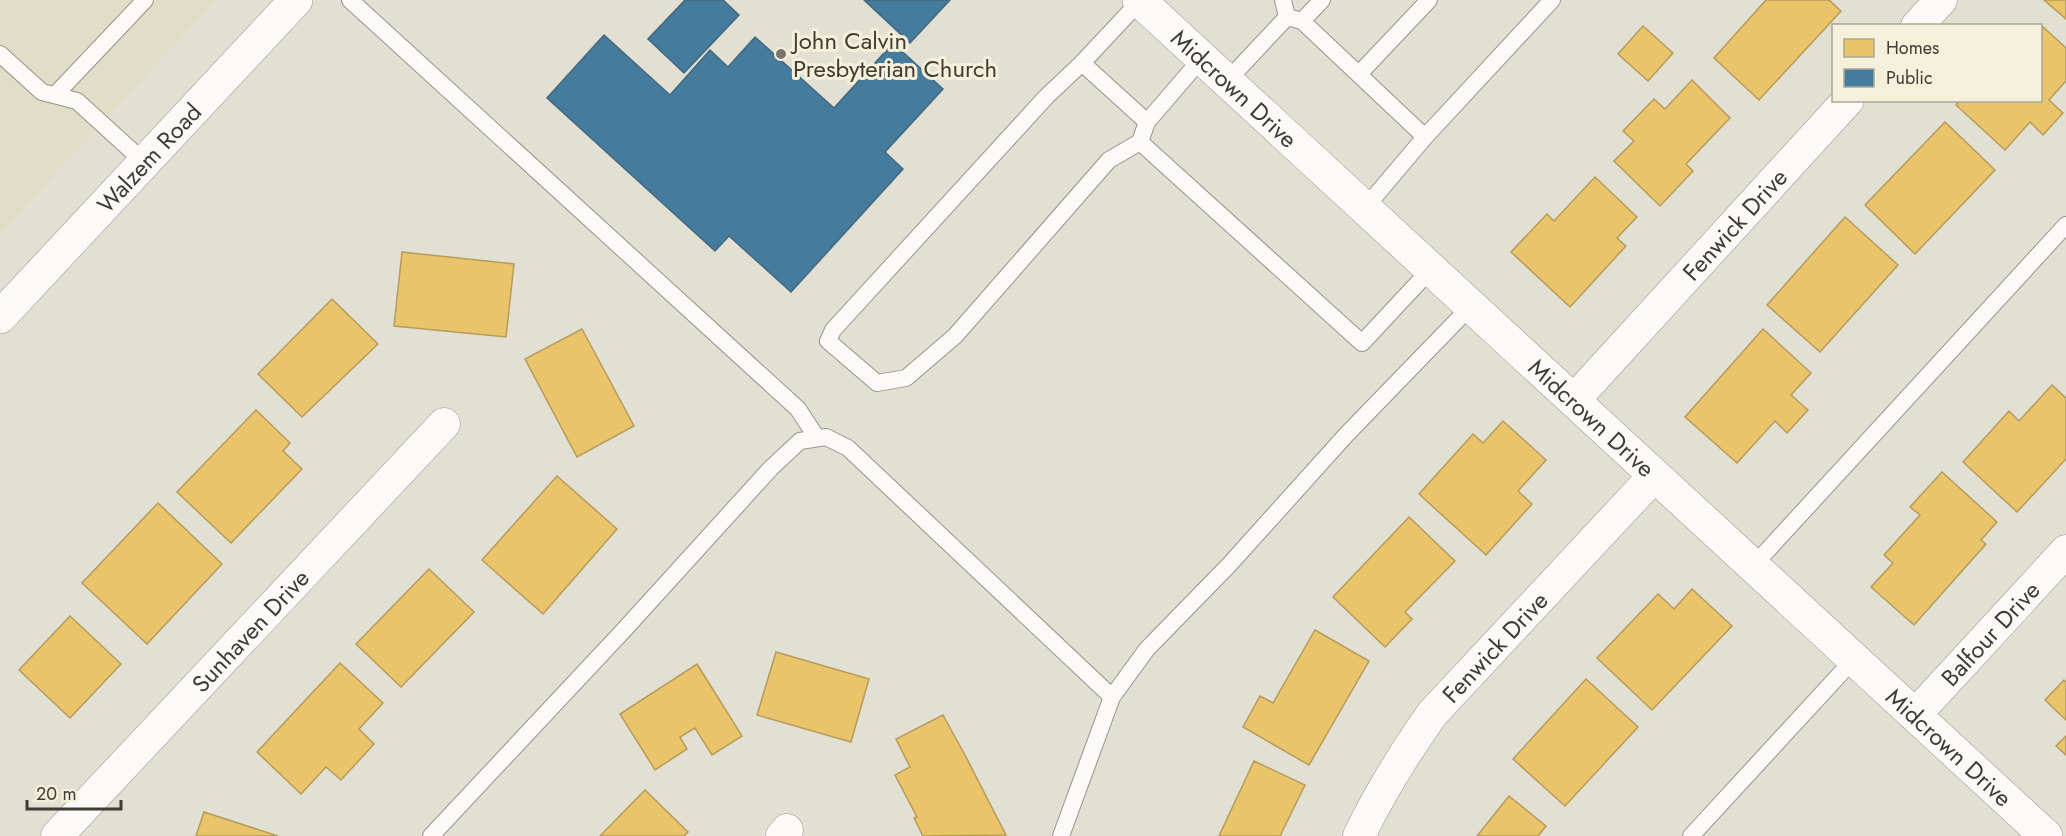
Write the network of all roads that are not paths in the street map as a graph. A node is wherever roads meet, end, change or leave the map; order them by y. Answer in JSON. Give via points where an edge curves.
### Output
{"nodes":[{"id":1,"x":145,"y":0,"type":"edge"},
{"id":2,"x":296,"y":0,"type":"edge"},
{"id":3,"x":350,"y":0,"type":"edge"},
{"id":4,"x":1283,"y":0,"type":"edge"},
{"id":5,"x":1322,"y":0,"type":"edge"},
{"id":6,"x":1429,"y":0,"type":"edge"},
{"id":7,"x":1552,"y":0,"type":"edge"},
{"id":8,"x":1941,"y":0,"type":"edge"},
{"id":9,"x":1140,"y":1,"type":"edge"},
{"id":10,"x":1294,"y":19,"type":"junction"},
{"id":11,"x":1919,"y":24,"type":"edge"},
{"id":12,"x":0,"y":54,"type":"edge"},
{"id":13,"x":1202,"y":58,"type":"junction"},
{"id":14,"x":1082,"y":63,"type":"junction"},
{"id":15,"x":1359,"y":74,"type":"junction"},
{"id":16,"x":1227,"y":81,"type":"junction"},
{"id":17,"x":55,"y":95,"type":"junction"},
{"id":18,"x":1846,"y":102,"type":"edge"},
{"id":19,"x":1147,"y":122,"type":"junction"},
{"id":20,"x":1425,"y":137,"type":"junction"},
{"id":21,"x":1140,"y":142,"type":"junction"},
{"id":22,"x":144,"y":162,"type":"junction"},
{"id":23,"x":1365,"y":208,"type":"junction"},
{"id":24,"x":2066,"y":225,"type":"edge"},
{"id":25,"x":1431,"y":269,"type":"junction"},
{"id":26,"x":1471,"y":306,"type":"junction"},
{"id":27,"x":0,"y":317,"type":"edge"},
{"id":28,"x":1574,"y":400,"type":"junction"},
{"id":29,"x":444,"y":424,"type":"dead end"},
{"id":30,"x":817,"y":438,"type":"junction"},
{"id":31,"x":1655,"y":475,"type":"junction"},
{"id":32,"x":2066,"y":551,"type":"edge"},
{"id":33,"x":1753,"y":566,"type":"junction"},
{"id":34,"x":1854,"y":659,"type":"junction"},
{"id":35,"x":1112,"y":697,"type":"junction"},
{"id":36,"x":1915,"y":715,"type":"junction"},
{"id":37,"x":57,"y":836,"type":"edge"},
{"id":38,"x":431,"y":836,"type":"edge"},
{"id":39,"x":1061,"y":836,"type":"edge"},
{"id":40,"x":1359,"y":836,"type":"edge"},
{"id":41,"x":1691,"y":836,"type":"edge"},
{"id":42,"x":2046,"y":836,"type":"edge"}],
"edges":[{"from":1,"to":17,"type":"lane"},
{"from":2,"to":22,"type":"street","name":"Walzem Road"},
{"from":3,"to":30,"type":"lane","via":[[798,409]]},
{"from":4,"to":10,"type":"lane"},
{"from":5,"to":10,"type":"lane"},
{"from":6,"to":15,"type":"lane"},
{"from":7,"to":20,"type":"lane"},
{"from":8,"to":11,"type":"street"},
{"from":9,"to":13,"type":"street","name":"Midcrown Drive"},
{"from":9,"to":14,"type":"lane"},
{"from":10,"to":15,"type":"lane"},
{"from":10,"to":16,"type":"lane"},
{"from":12,"to":17,"type":"lane","via":[[42,92]]},
{"from":13,"to":16,"type":"street","name":"Midcrown Drive"},
{"from":13,"to":19,"type":"lane"},
{"from":14,"to":19,"type":"lane"},
{"from":14,"to":21,"type":"lane","via":[[1046,97],[832,330],[828,341],[877,383],[906,378],[955,336],[1109,160]]},
{"from":15,"to":20,"type":"lane"},
{"from":16,"to":23,"type":"street","name":"Midcrown Drive"},
{"from":17,"to":22,"type":"lane","via":[[76,101]]},
{"from":18,"to":28,"type":"street","name":"Fenwick Drive"},
{"from":19,"to":21,"type":"lane"},
{"from":20,"to":23,"type":"lane"},
{"from":21,"to":25,"type":"lane","via":[[1362,343]]},
{"from":22,"to":27,"type":"street","name":"Walzem Road"},
{"from":23,"to":25,"type":"street","name":"Midcrown Drive"},
{"from":24,"to":33,"type":"lane"},
{"from":25,"to":26,"type":"street","name":"Midcrown Drive"},
{"from":26,"to":28,"type":"street","name":"Midcrown Drive"},
{"from":26,"to":35,"type":"lane","via":[[1147,649]]},
{"from":28,"to":31,"type":"street","name":"Midcrown Drive"},
{"from":29,"to":37,"type":"street","name":"Sunhaven Drive"},
{"from":30,"to":35,"type":"lane","via":[[826,437],[848,448]]},
{"from":30,"to":38,"type":"lane","via":[[800,441],[771,468]]},
{"from":31,"to":33,"type":"street","name":"Midcrown Drive"},
{"from":31,"to":40,"type":"street","name":"Fenwick Drive","via":[[1432,714],[1401,757]]},
{"from":32,"to":36,"type":"street","name":"Balfour Drive"},
{"from":33,"to":34,"type":"street","name":"Midcrown Drive"},
{"from":34,"to":36,"type":"street","name":"Midcrown Drive"},
{"from":34,"to":41,"type":"lane"},
{"from":35,"to":39,"type":"lane"},
{"from":36,"to":42,"type":"street","name":"Midcrown Drive"}]}
